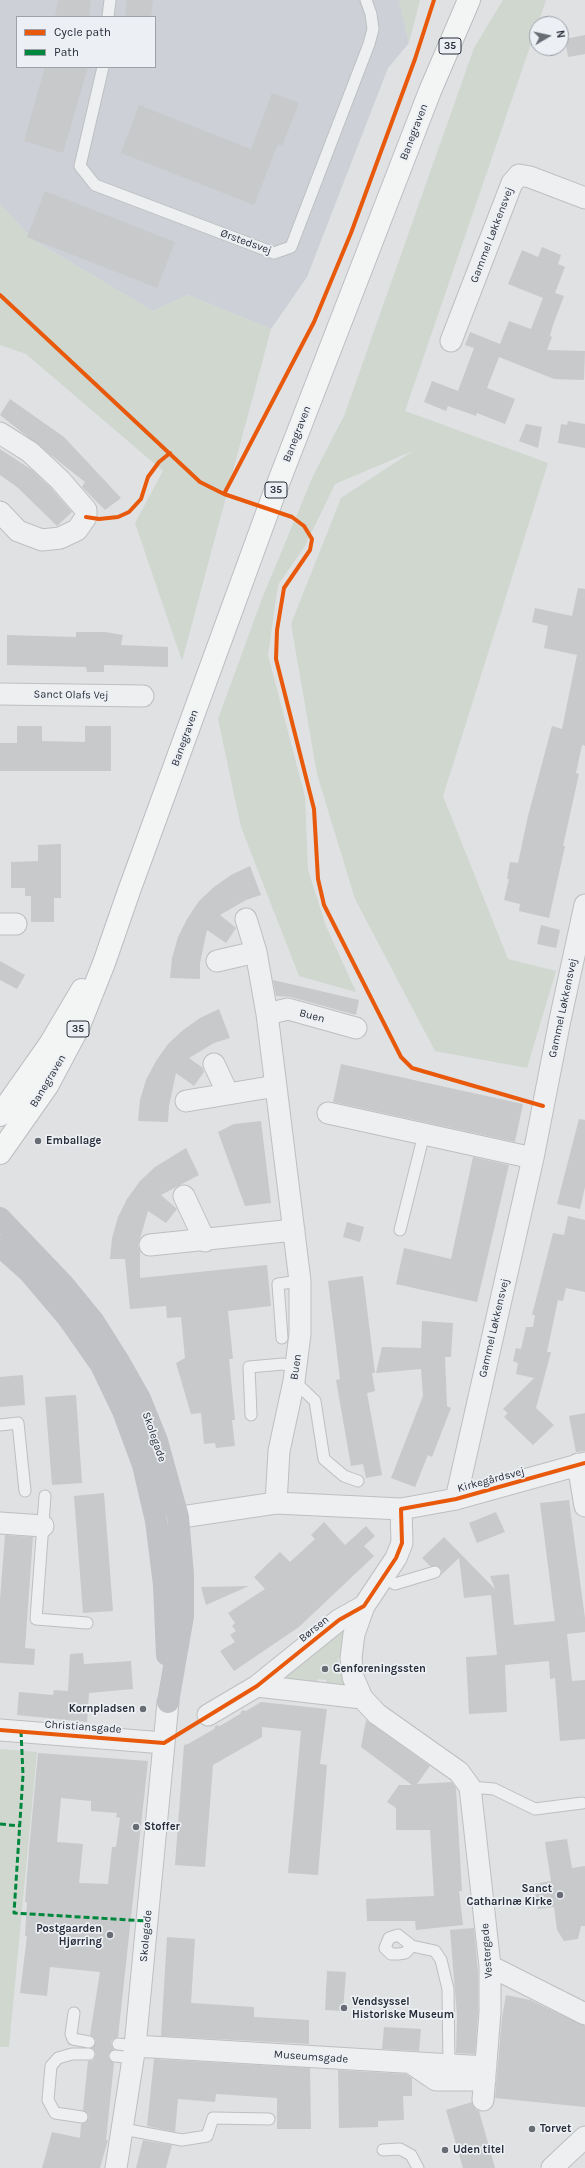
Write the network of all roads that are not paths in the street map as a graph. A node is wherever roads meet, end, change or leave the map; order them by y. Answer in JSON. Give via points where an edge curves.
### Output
{"nodes":[{"id":1,"x":110,"y":0,"type":"edge"},
{"id":2,"x":366,"y":0,"type":"edge"},
{"id":3,"x":455,"y":0,"type":"edge"},
{"id":4,"x":469,"y":0,"type":"edge"},
{"id":5,"x":108,"y":16,"type":"edge"},
{"id":6,"x":102,"y":68,"type":"edge"},
{"id":7,"x":430,"y":91,"type":"junction"},
{"id":8,"x":585,"y":198,"type":"edge"},
{"id":9,"x":451,"y":341,"type":"dead end"},
{"id":10,"x":0,"y":433,"type":"edge"},
{"id":11,"x":0,"y":512,"type":"edge"},
{"id":12,"x":0,"y":694,"type":"edge"},
{"id":13,"x":143,"y":696,"type":"dead end"},
{"id":14,"x":129,"y":891,"type":"junction"},
{"id":15,"x":585,"y":905,"type":"edge"},
{"id":16,"x":246,"y":919,"type":"dead end"},
{"id":17,"x":256,"y":952,"type":"junction"},
{"id":18,"x":217,"y":961,"type":"dead end"},
{"id":19,"x":267,"y":1014,"type":"junction"},
{"id":20,"x":356,"y":1028,"type":"dead end"},
{"id":21,"x":214,"y":1064,"type":"dead end"},
{"id":22,"x":276,"y":1086,"type":"junction"},
{"id":23,"x":228,"y":1094,"type":"junction"},
{"id":24,"x":186,"y":1101,"type":"dead end"},
{"id":25,"x":328,"y":1113,"type":"dead end"},
{"id":26,"x":0,"y":1115,"type":"edge"},
{"id":27,"x":424,"y":1134,"type":"junction"},
{"id":28,"x":0,"y":1153,"type":"edge"},
{"id":29,"x":533,"y":1158,"type":"junction"},
{"id":30,"x":184,"y":1196,"type":"dead end"},
{"id":31,"x":0,"y":1218,"type":"edge"},
{"id":32,"x":294,"y":1230,"type":"junction"},
{"id":33,"x":400,"y":1230,"type":"dead end"},
{"id":34,"x":205,"y":1241,"type":"junction"},
{"id":35,"x":150,"y":1245,"type":"dead end"},
{"id":36,"x":0,"y":1246,"type":"edge"},
{"id":37,"x":300,"y":1281,"type":"junction"},
{"id":38,"x":282,"y":1338,"type":"dead end"},
{"id":39,"x":295,"y":1374,"type":"junction"},
{"id":40,"x":251,"y":1415,"type":"dead end"},
{"id":41,"x":0,"y":1424,"type":"edge"},
{"id":42,"x":582,"y":1463,"type":"edge"},
{"id":43,"x":358,"y":1481,"type":"dead end"},
{"id":44,"x":25,"y":1491,"type":"dead end"},
{"id":45,"x":45,"y":1496,"type":"dead end"},
{"id":46,"x":456,"y":1499,"type":"junction"},
{"id":47,"x":276,"y":1503,"type":"junction"},
{"id":48,"x":585,"y":1506,"type":"edge"},
{"id":49,"x":401,"y":1509,"type":"junction"},
{"id":50,"x":178,"y":1517,"type":"junction"},
{"id":51,"x":156,"y":1521,"type":"junction"},
{"id":52,"x":0,"y":1522,"type":"edge"},
{"id":53,"x":43,"y":1526,"type":"junction"},
{"id":54,"x":435,"y":1572,"type":"dead end"},
{"id":55,"x":384,"y":1578,"type":"junction"},
{"id":56,"x":364,"y":1606,"type":"junction"},
{"id":57,"x":87,"y":1623,"type":"dead end"},
{"id":58,"x":257,"y":1686,"type":"junction"},
{"id":59,"x":362,"y":1698,"type":"junction"},
{"id":60,"x":168,"y":1702,"type":"junction"},
{"id":61,"x":208,"y":1715,"type":"dead end"},
{"id":62,"x":0,"y":1730,"type":"edge"},
{"id":63,"x":164,"y":1742,"type":"junction"},
{"id":64,"x":467,"y":1783,"type":"junction"},
{"id":65,"x":582,"y":1803,"type":"dead end"},
{"id":66,"x":412,"y":1946,"type":"dead end"},
{"id":67,"x":490,"y":1966,"type":"junction"},
{"id":68,"x":583,"y":2008,"type":"edge"},
{"id":69,"x":74,"y":2013,"type":"dead end"},
{"id":70,"x":89,"y":2042,"type":"dead end"},
{"id":71,"x":125,"y":2051,"type":"junction"},
{"id":72,"x":89,"y":2054,"type":"dead end"},
{"id":73,"x":410,"y":2063,"type":"junction"},
{"id":74,"x":449,"y":2065,"type":"junction"},
{"id":75,"x":485,"y":2082,"type":"junction"},
{"id":76,"x":82,"y":2117,"type":"dead end"},
{"id":77,"x":269,"y":2119,"type":"dead end"},
{"id":78,"x":123,"y":2129,"type":"junction"},
{"id":79,"x":585,"y":2137,"type":"edge"},
{"id":80,"x":383,"y":2150,"type":"dead end"},
{"id":81,"x":116,"y":2168,"type":"edge"},
{"id":82,"x":418,"y":2168,"type":"edge"},
{"id":83,"x":552,"y":2168,"type":"edge"}],
"edges":[{"from":1,"to":5,"type":"lane"},
{"from":2,"to":6,"type":"lane","name":"Ørstedsvej","via":[[373,29],[369,44],[291,247],[274,253],[95,185],[80,166]]},
{"from":3,"to":7,"type":"main road","name":"Banegraven","number":"35"},
{"from":4,"to":7,"type":"main road","name":"Banegraven","number":"35"},
{"from":7,"to":14,"type":"main road","name":"Banegraven","number":"35","via":[[274,494]]},
{"from":8,"to":9,"type":"street","name":"Gammel Løkkensvej","via":[[519,175],[512,183]]},
{"from":10,"to":11,"type":"street","via":[[30,452],[60,480],[86,510],[86,517],[77,530],[60,538],[42,540],[18,531]]},
{"from":12,"to":13,"type":"street","name":"Sanct Olafs Vej"},
{"from":14,"to":26,"type":"main road","name":"Banegraven","number":"35","via":[[93,970],[50,1044]]},
{"from":14,"to":28,"type":"main road","name":"Banegraven","number":"35","via":[[79,1026],[47,1086]]},
{"from":15,"to":29,"type":"street","name":"Gammel Løkkensvej"},
{"from":16,"to":17,"type":"street","name":"Buen"},
{"from":17,"to":18,"type":"street"},
{"from":17,"to":19,"type":"street","name":"Buen"},
{"from":19,"to":20,"type":"street","name":"Buen","via":[[288,1009]]},
{"from":19,"to":22,"type":"street","name":"Buen"},
{"from":21,"to":23,"type":"street"},
{"from":22,"to":23,"type":"street"},
{"from":22,"to":32,"type":"street","name":"Buen"},
{"from":23,"to":24,"type":"street"},
{"from":25,"to":27,"type":"street"},
{"from":27,"to":29,"type":"street"},
{"from":27,"to":33,"type":"lane"},
{"from":29,"to":46,"type":"street","name":"Gammel Løkkensvej"},
{"from":30,"to":34,"type":"street"},
{"from":31,"to":50,"type":"street","name":"Skolegade","via":[[63,1284],[94,1322],[118,1360],[140,1398],[158,1441]]},
{"from":32,"to":34,"type":"street"},
{"from":32,"to":37,"type":"street","name":"Buen"},
{"from":34,"to":35,"type":"street"},
{"from":36,"to":51,"type":"street","name":"Skolegade","via":[[29,1272],[68,1318],[101,1365],[123,1410],[143,1465]]},
{"from":37,"to":38,"type":"lane","via":[[278,1284]]},
{"from":37,"to":39,"type":"street","name":"Buen","via":[[300,1334]]},
{"from":39,"to":40,"type":"lane","via":[[283,1364],[249,1367]]},
{"from":39,"to":43,"type":"lane","via":[[315,1400],[324,1459],[344,1476]]},
{"from":39,"to":47,"type":"street","name":"Buen","via":[[279,1451]]},
{"from":41,"to":44,"type":"lane","via":[[18,1423]]},
{"from":42,"to":46,"type":"street","name":"Kirkegårdsvej"},
{"from":42,"to":48,"type":"street"},
{"from":45,"to":53,"type":"lane"},
{"from":46,"to":49,"type":"street","name":"Kirkegårdsvej"},
{"from":47,"to":49,"type":"street","name":"Kirkegårdsvej"},
{"from":47,"to":50,"type":"street","name":"Kirkegårdsvej"},
{"from":49,"to":55,"type":"street","name":"Børsen","via":[[402,1543],[394,1563]]},
{"from":50,"to":51,"type":"street","name":"Kirkegårdsvej"},
{"from":50,"to":60,"type":"street","name":"Skolegade","via":[[184,1575],[183,1616]]},
{"from":51,"to":60,"type":"street","name":"Skolegade","via":[[164,1585]]},
{"from":52,"to":53,"type":"street"},
{"from":53,"to":57,"type":"lane","via":[[36,1619]]},
{"from":54,"to":55,"type":"lane","via":[[395,1584]]},
{"from":55,"to":56,"type":"street","name":"Børsen"},
{"from":56,"to":58,"type":"street","name":"Børsen","via":[[339,1620]]},
{"from":56,"to":59,"type":"street","name":"Børsen","via":[[354,1634],[351,1658],[352,1677]]},
{"from":58,"to":59,"type":"street"},
{"from":58,"to":61,"type":"street","name":"Børsen"},
{"from":59,"to":64,"type":"street","name":"Børsen","via":[[377,1714],[459,1772]]},
{"from":60,"to":63,"type":"street","name":"Skolegade"},
{"from":62,"to":63,"type":"street","name":"Christiansgade"},
{"from":63,"to":71,"type":"street","name":"Skolegade"},
{"from":64,"to":65,"type":"lane","via":[[494,1789],[535,1809]]},
{"from":64,"to":67,"type":"street","name":"Vestergade"},
{"from":66,"to":74,"type":"lane","via":[[435,1951],[441,1960],[448,1989]]},
{"from":67,"to":68,"type":"street"},
{"from":67,"to":75,"type":"street","name":"Vestergade"},
{"from":69,"to":70,"type":"lane","via":[[71,2034],[73,2039]]},
{"from":71,"to":73,"type":"street","name":"Museumsgade"},
{"from":71,"to":78,"type":"street","name":"Skolegade"},
{"from":72,"to":76,"type":"lane","via":[[72,2054],[58,2058],[51,2066],[48,2100],[55,2113]]},
{"from":73,"to":74,"type":"street","name":"Museumsgade"},
{"from":73,"to":75,"type":"street","via":[[436,2080]]},
{"from":74,"to":75,"type":"street","name":"Museumsgade"},
{"from":77,"to":78,"type":"lane","via":[[213,2118],[207,2136],[182,2140]]},
{"from":78,"to":81,"type":"street","name":"Skolegade"},
{"from":79,"to":83,"type":"street"},
{"from":80,"to":82,"type":"lane","via":[[400,2149],[411,2155]]}]}
